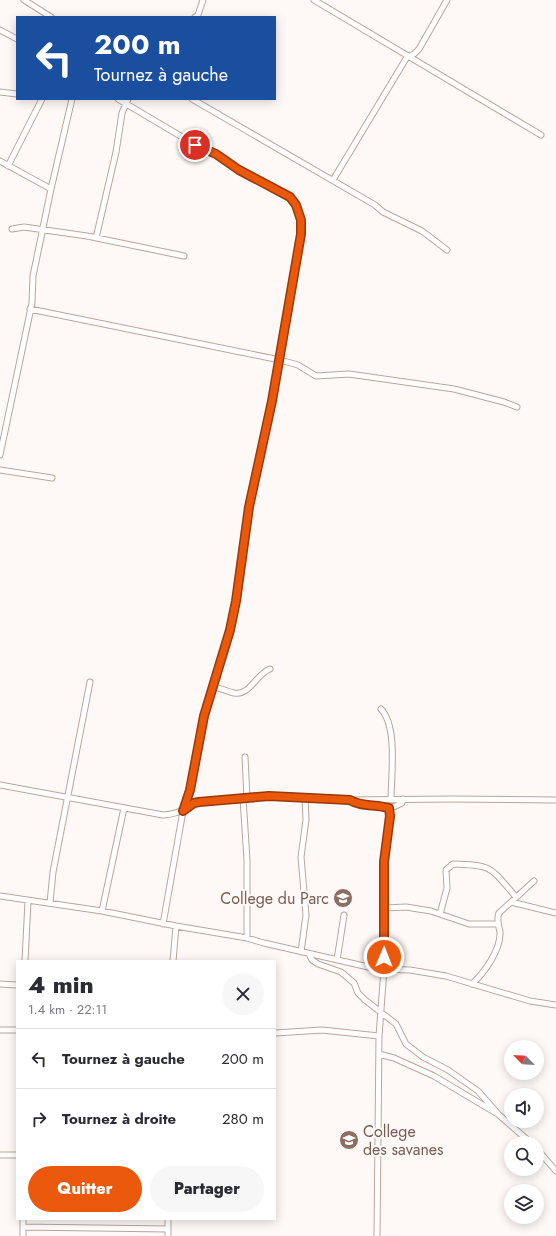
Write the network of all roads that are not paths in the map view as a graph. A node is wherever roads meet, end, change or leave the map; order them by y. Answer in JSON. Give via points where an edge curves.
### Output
{"nodes":[{"id":1,"x":24,"y":0,"type":"edge"},
{"id":2,"x":203,"y":0,"type":"edge"},
{"id":3,"x":314,"y":0,"type":"edge"},
{"id":4,"x":447,"y":0,"type":"edge"},
{"id":5,"x":50,"y":16,"type":"edge"},
{"id":6,"x":196,"y":16,"type":"edge"},
{"id":7,"x":0,"y":30,"type":"edge"},
{"id":8,"x":16,"y":38,"type":"edge"},
{"id":9,"x":410,"y":56,"type":"junction"},
{"id":10,"x":0,"y":92,"type":"edge"},
{"id":11,"x":16,"y":94,"type":"edge"},
{"id":12,"x":41,"y":100,"type":"edge"},
{"id":13,"x":72,"y":100,"type":"edge"},
{"id":14,"x":194,"y":100,"type":"edge"},
{"id":15,"x":127,"y":101,"type":"edge"},
{"id":16,"x":541,"y":135,"type":"dead end"},
{"id":17,"x":0,"y":161,"type":"edge"},
{"id":18,"x":8,"y":166,"type":"junction"},
{"id":19,"x":332,"y":180,"type":"junction"},
{"id":20,"x":51,"y":189,"type":"junction"},
{"id":21,"x":12,"y":229,"type":"dead end"},
{"id":22,"x":43,"y":230,"type":"junction"},
{"id":23,"x":96,"y":238,"type":"junction"},
{"id":24,"x":447,"y":250,"type":"dead end"},
{"id":25,"x":184,"y":256,"type":"dead end"},
{"id":26,"x":30,"y":309,"type":"junction"},
{"id":27,"x":280,"y":360,"type":"junction"},
{"id":28,"x":517,"y":407,"type":"dead end"},
{"id":29,"x":0,"y":455,"type":"edge"},
{"id":30,"x":0,"y":470,"type":"edge"},
{"id":31,"x":52,"y":478,"type":"dead end"},
{"id":32,"x":270,"y":669,"type":"dead end"},
{"id":33,"x":90,"y":682,"type":"dead end"},
{"id":34,"x":212,"y":686,"type":"junction"},
{"id":35,"x":382,"y":709,"type":"dead end"},
{"id":36,"x":245,"y":757,"type":"dead end"},
{"id":37,"x":0,"y":785,"type":"edge"},
{"id":38,"x":67,"y":797,"type":"junction"},
{"id":39,"x":245,"y":798,"type":"junction"},
{"id":40,"x":305,"y":798,"type":"junction"},
{"id":41,"x":391,"y":799,"type":"junction"},
{"id":42,"x":403,"y":799,"type":"junction"},
{"id":43,"x":350,"y":800,"type":"junction"},
{"id":44,"x":556,"y":800,"type":"edge"},
{"id":45,"x":124,"y":808,"type":"junction"},
{"id":46,"x":389,"y":808,"type":"junction"},
{"id":47,"x":183,"y":811,"type":"junction"},
{"id":48,"x":534,"y":881,"type":"dead end"},
{"id":49,"x":0,"y":896,"type":"edge"},
{"id":50,"x":516,"y":896,"type":"junction"},
{"id":51,"x":28,"y":901,"type":"junction"},
{"id":52,"x":50,"y":902,"type":"junction"},
{"id":53,"x":511,"y":902,"type":"junction"},
{"id":54,"x":384,"y":908,"type":"junction"},
{"id":55,"x":102,"y":911,"type":"junction"},
{"id":56,"x":556,"y":913,"type":"edge"},
{"id":57,"x":440,"y":914,"type":"junction"},
{"id":58,"x":344,"y":915,"type":"dead end"},
{"id":59,"x":164,"y":924,"type":"junction"},
{"id":60,"x":498,"y":924,"type":"junction"},
{"id":61,"x":176,"y":926,"type":"junction"},
{"id":62,"x":247,"y":938,"type":"junction"},
{"id":63,"x":301,"y":952,"type":"junction"},
{"id":64,"x":309,"y":954,"type":"junction"},
{"id":65,"x":25,"y":960,"type":"edge"},
{"id":66,"x":173,"y":960,"type":"edge"},
{"id":67,"x":337,"y":960,"type":"junction"},
{"id":68,"x":384,"y":969,"type":"junction"},
{"id":69,"x":0,"y":984,"type":"edge"},
{"id":70,"x":472,"y":984,"type":"junction"},
{"id":71,"x":16,"y":985,"type":"edge"},
{"id":72,"x":556,"y":1005,"type":"edge"},
{"id":73,"x":381,"y":1012,"type":"junction"},
{"id":74,"x":0,"y":1030,"type":"edge"},
{"id":75,"x":16,"y":1030,"type":"edge"},
{"id":76,"x":276,"y":1033,"type":"edge"},
{"id":77,"x":379,"y":1036,"type":"junction"},
{"id":78,"x":379,"y":1054,"type":"junction"},
{"id":79,"x":499,"y":1115,"type":"junction"},
{"id":80,"x":523,"y":1136,"type":"edge"},
{"id":81,"x":0,"y":1155,"type":"edge"},
{"id":82,"x":16,"y":1155,"type":"edge"},
{"id":83,"x":544,"y":1157,"type":"edge"},
{"id":84,"x":556,"y":1171,"type":"edge"},
{"id":85,"x":23,"y":1220,"type":"edge"},
{"id":86,"x":168,"y":1220,"type":"edge"},
{"id":87,"x":23,"y":1227,"type":"junction"},
{"id":88,"x":96,"y":1229,"type":"junction"},
{"id":89,"x":168,"y":1229,"type":"junction"},
{"id":90,"x":23,"y":1236,"type":"edge"},
{"id":91,"x":96,"y":1236,"type":"edge"},
{"id":92,"x":168,"y":1236,"type":"edge"},
{"id":93,"x":377,"y":1236,"type":"edge"}],
"edges":[{"from":1,"to":5,"type":"street"},
{"from":2,"to":6,"type":"street"},
{"from":3,"to":9,"type":"street"},
{"from":4,"to":9,"type":"street","via":[[419,49]]},
{"from":7,"to":8,"type":"street"},
{"from":9,"to":16,"type":"street"},
{"from":9,"to":19,"type":"street","via":[[407,57]]},
{"from":10,"to":11,"type":"street"},
{"from":12,"to":18,"type":"street"},
{"from":13,"to":20,"type":"street"},
{"from":14,"to":19,"type":"street"},
{"from":15,"to":23,"type":"street","via":[[122,112],[116,152]]},
{"from":15,"to":27,"type":"street","via":[[204,150],[216,154],[239,170],[290,197],[296,205],[301,220],[301,234]]},
{"from":17,"to":18,"type":"street"},
{"from":18,"to":20,"type":"street"},
{"from":19,"to":24,"type":"street","via":[[383,212],[422,231]]},
{"from":20,"to":22,"type":"street"},
{"from":21,"to":22,"type":"street","via":[[24,227]]},
{"from":22,"to":23,"type":"street"},
{"from":22,"to":26,"type":"street","via":[[33,276]]},
{"from":23,"to":25,"type":"street"},
{"from":26,"to":27,"type":"street"},
{"from":26,"to":29,"type":"street"},
{"from":27,"to":28,"type":"street","via":[[316,376],[349,374],[454,389]]},
{"from":27,"to":34,"type":"street","via":[[249,507],[230,630]]},
{"from":30,"to":31,"type":"street"},
{"from":32,"to":34,"type":"street","via":[[263,671],[247,690],[235,694]]},
{"from":33,"to":38,"type":"street"},
{"from":34,"to":47,"type":"street","via":[[190,790]]},
{"from":35,"to":41,"type":"street","via":[[391,731]]},
{"from":36,"to":39,"type":"street"},
{"from":37,"to":38,"type":"street"},
{"from":38,"to":45,"type":"street"},
{"from":38,"to":52,"type":"street"},
{"from":39,"to":40,"type":"street"},
{"from":39,"to":47,"type":"street","via":[[194,803]]},
{"from":39,"to":62,"type":"street"},
{"from":40,"to":43,"type":"street"},
{"from":40,"to":63,"type":"street","via":[[306,820],[301,857],[306,914]]},
{"from":41,"to":42,"type":"street"},
{"from":41,"to":43,"type":"street"},
{"from":42,"to":44,"type":"street"},
{"from":42,"to":46,"type":"street","via":[[399,805]]},
{"from":43,"to":46,"type":"street"},
{"from":45,"to":47,"type":"street","via":[[163,815]]},
{"from":45,"to":55,"type":"street"},
{"from":46,"to":54,"type":"street","via":[[384,862]]},
{"from":47,"to":59,"type":"street"},
{"from":48,"to":50,"type":"street"},
{"from":49,"to":51,"type":"street"},
{"from":50,"to":53,"type":"street"},
{"from":50,"to":57,"type":"street","via":[[492,869],[483,865],[453,864],[446,870],[447,888]]},
{"from":51,"to":52,"type":"street"},
{"from":51,"to":65,"type":"street"},
{"from":52,"to":55,"type":"street"},
{"from":53,"to":56,"type":"street"},
{"from":53,"to":60,"type":"street","via":[[499,913]]},
{"from":54,"to":57,"type":"street","via":[[406,907]]},
{"from":54,"to":68,"type":"street"},
{"from":55,"to":59,"type":"street"},
{"from":57,"to":60,"type":"street","via":[[469,924]]},
{"from":58,"to":67,"type":"street"},
{"from":59,"to":61,"type":"street"},
{"from":60,"to":70,"type":"street","via":[[499,940],[491,960],[482,975]]},
{"from":61,"to":62,"type":"street"},
{"from":61,"to":66,"type":"street"},
{"from":62,"to":63,"type":"street"},
{"from":63,"to":64,"type":"street"},
{"from":64,"to":67,"type":"street"},
{"from":64,"to":73,"type":"street","via":[[318,964],[342,972],[354,983],[358,993]]},
{"from":67,"to":68,"type":"street"},
{"from":68,"to":70,"type":"street","via":[[446,976]]},
{"from":68,"to":73,"type":"street"},
{"from":69,"to":71,"type":"street"},
{"from":70,"to":72,"type":"street","via":[[530,1001]]},
{"from":73,"to":77,"type":"street"},
{"from":73,"to":79,"type":"street","via":[[396,1024],[406,1044],[423,1058],[448,1070],[478,1091]]},
{"from":74,"to":75,"type":"street"},
{"from":76,"to":77,"type":"street","via":[[322,1030]]},
{"from":77,"to":78,"type":"street"},
{"from":78,"to":79,"type":"street","via":[[434,1076]]},
{"from":78,"to":93,"type":"street"},
{"from":79,"to":80,"type":"street"},
{"from":81,"to":82,"type":"street"},
{"from":83,"to":84,"type":"street"},
{"from":85,"to":87,"type":"street"},
{"from":86,"to":89,"type":"street"},
{"from":87,"to":88,"type":"street"},
{"from":87,"to":90,"type":"street"},
{"from":88,"to":89,"type":"street"},
{"from":88,"to":91,"type":"street"},
{"from":89,"to":92,"type":"street"}]}
